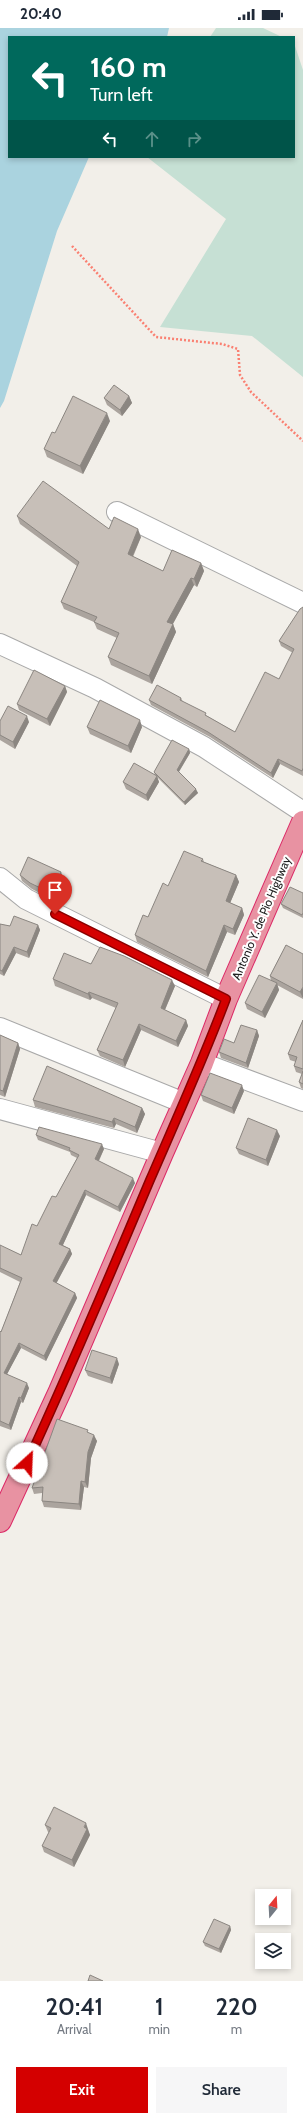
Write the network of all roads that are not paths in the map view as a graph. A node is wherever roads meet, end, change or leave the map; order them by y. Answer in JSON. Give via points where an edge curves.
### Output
{"nodes":[{"id":1,"x":117,"y":512,"type":"dead end"},
{"id":2,"x":303,"y":603,"type":"edge"},
{"id":3,"x":0,"y":644,"type":"edge"},
{"id":4,"x":303,"y":812,"type":"edge"},
{"id":5,"x":303,"y":822,"type":"edge"},
{"id":6,"x":0,"y":878,"type":"edge"},
{"id":7,"x":226,"y":999,"type":"junction"},
{"id":8,"x":0,"y":1028,"type":"edge"},
{"id":9,"x":202,"y":1063,"type":"junction"},
{"id":10,"x":303,"y":1101,"type":"edge"},
{"id":11,"x":184,"y":1103,"type":"junction"},
{"id":12,"x":0,"y":1109,"type":"edge"},
{"id":13,"x":162,"y":1153,"type":"junction"},
{"id":14,"x":0,"y":1521,"type":"edge"}],
"edges":[{"from":1,"to":2,"type":"street"},
{"from":3,"to":4,"type":"street","via":[[95,688],[204,747]]},
{"from":5,"to":7,"type":"highway","name":"Antonio Y. de Pio Highway"},
{"from":6,"to":7,"type":"street","via":[[26,899]]},
{"from":7,"to":9,"type":"highway","name":"Antonio Y. de Pio Highway"},
{"from":8,"to":11,"type":"street"},
{"from":9,"to":10,"type":"street"},
{"from":9,"to":11,"type":"highway","name":"Antonio Y. de Pio Highway"},
{"from":11,"to":13,"type":"highway","name":"Antonio Y. de Pio Highway"},
{"from":12,"to":13,"type":"street"},
{"from":13,"to":14,"type":"highway","name":"Antonio Y. de Pio Highway","via":[[60,1391]]}]}
